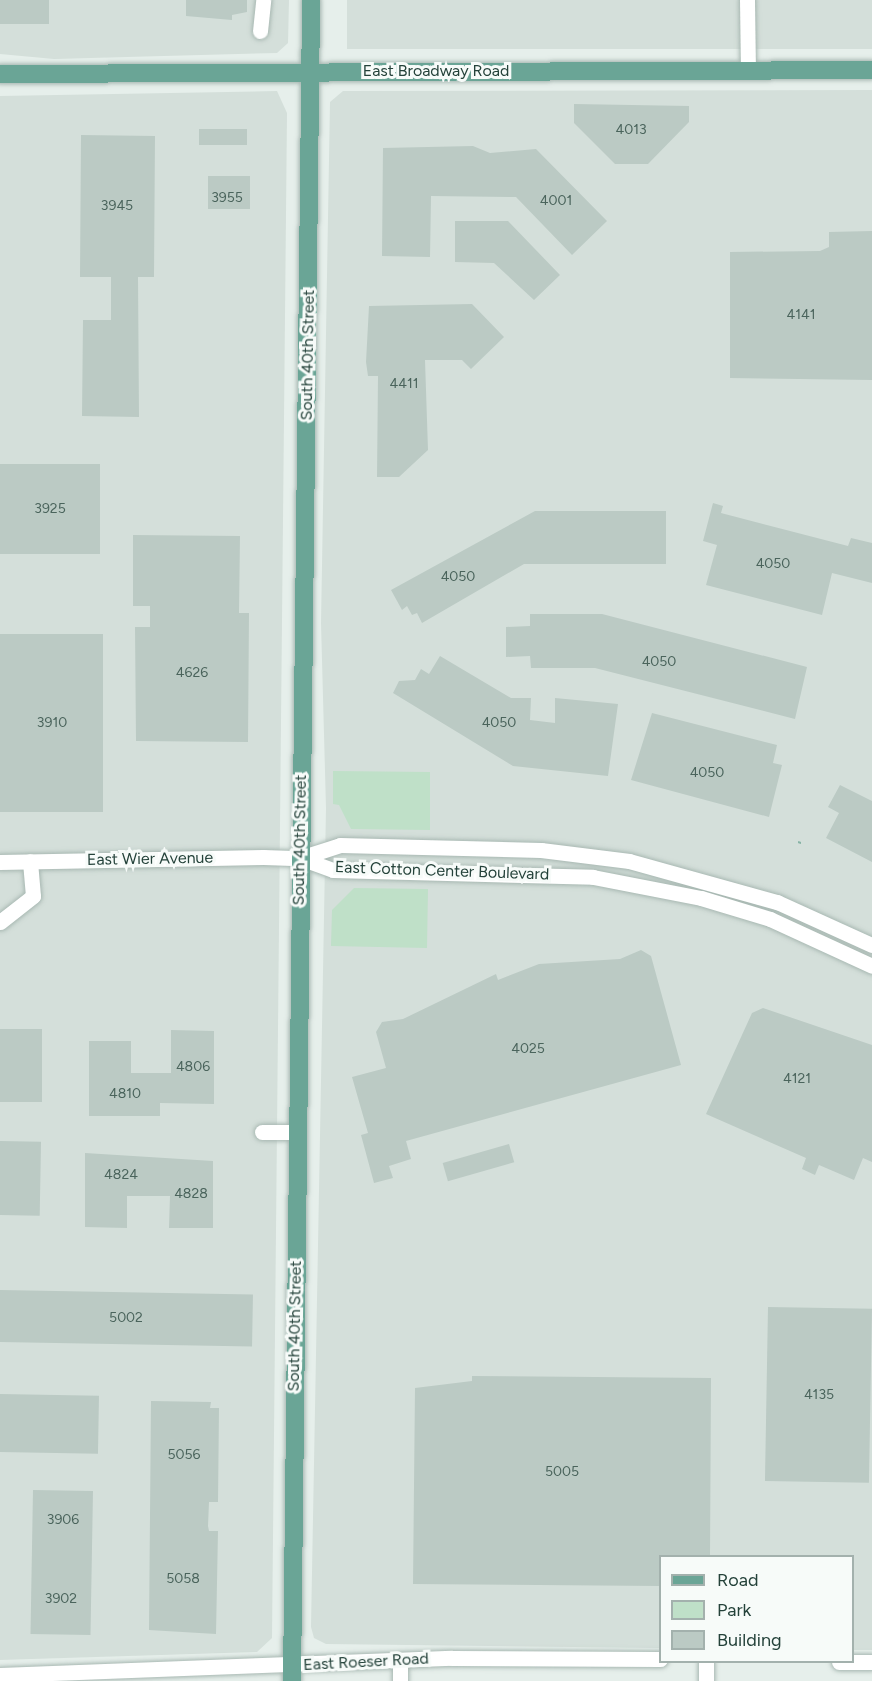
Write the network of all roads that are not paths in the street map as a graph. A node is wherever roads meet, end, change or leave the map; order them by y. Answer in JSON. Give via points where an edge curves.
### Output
{"nodes":[{"id":1,"x":262,"y":0,"type":"edge"},
{"id":2,"x":311,"y":0,"type":"edge"},
{"id":3,"x":747,"y":0,"type":"edge"},
{"id":4,"x":260,"y":31,"type":"dead end"},
{"id":5,"x":311,"y":69,"type":"junction"},
{"id":6,"x":748,"y":70,"type":"junction"},
{"id":7,"x":872,"y":70,"type":"edge"},
{"id":8,"x":0,"y":74,"type":"edge"},
{"id":9,"x":300,"y":858,"type":"junction"},
{"id":10,"x":30,"y":861,"type":"junction"},
{"id":11,"x":0,"y":862,"type":"edge"},
{"id":12,"x":0,"y":922,"type":"edge"},
{"id":13,"x":872,"y":945,"type":"edge"},
{"id":14,"x":872,"y":966,"type":"edge"},
{"id":15,"x":262,"y":1132,"type":"dead end"},
{"id":16,"x":297,"y":1132,"type":"junction"},
{"id":17,"x":659,"y":1659,"type":"edge"},
{"id":18,"x":400,"y":1660,"type":"junction"},
{"id":19,"x":854,"y":1662,"type":"edge"},
{"id":20,"x":872,"y":1662,"type":"edge"},
{"id":21,"x":706,"y":1663,"type":"edge"},
{"id":22,"x":292,"y":1674,"type":"edge"},
{"id":23,"x":0,"y":1675,"type":"edge"},
{"id":24,"x":400,"y":1681,"type":"edge"},
{"id":25,"x":706,"y":1681,"type":"edge"}],
"edges":[{"from":1,"to":4,"type":"street"},
{"from":2,"to":5,"type":"main road","name":"South 40th Street"},
{"from":3,"to":6,"type":"street"},
{"from":5,"to":6,"type":"main road","name":"East Broadway Road"},
{"from":5,"to":8,"type":"main road","name":"East Broadway Road"},
{"from":5,"to":9,"type":"main road","name":"South 40th Street"},
{"from":6,"to":7,"type":"main road","name":"East Broadway Road"},
{"from":9,"to":10,"type":"street","name":"East Wier Avenue"},
{"from":9,"to":13,"type":"street","name":"East Cotton Center Boulevard","via":[[340,845],[531,850],[629,861],[777,902]]},
{"from":9,"to":14,"type":"street","name":"East Cotton Center Boulevard","via":[[333,870],[531,872],[637,884],[770,919]]},
{"from":9,"to":16,"type":"main road","name":"South 40th Street"},
{"from":10,"to":11,"type":"street","name":"East Wier Avenue"},
{"from":10,"to":12,"type":"street","via":[[33,896]]},
{"from":15,"to":16,"type":"street"},
{"from":16,"to":22,"type":"main road","name":"South 40th Street"},
{"from":17,"to":18,"type":"street","name":"East Roeser Road"},
{"from":18,"to":22,"type":"street","name":"East Roeser Road"},
{"from":18,"to":24,"type":"street"},
{"from":19,"to":20,"type":"street"},
{"from":21,"to":25,"type":"street"},
{"from":22,"to":23,"type":"street","name":"East Roeser Road"}]}
